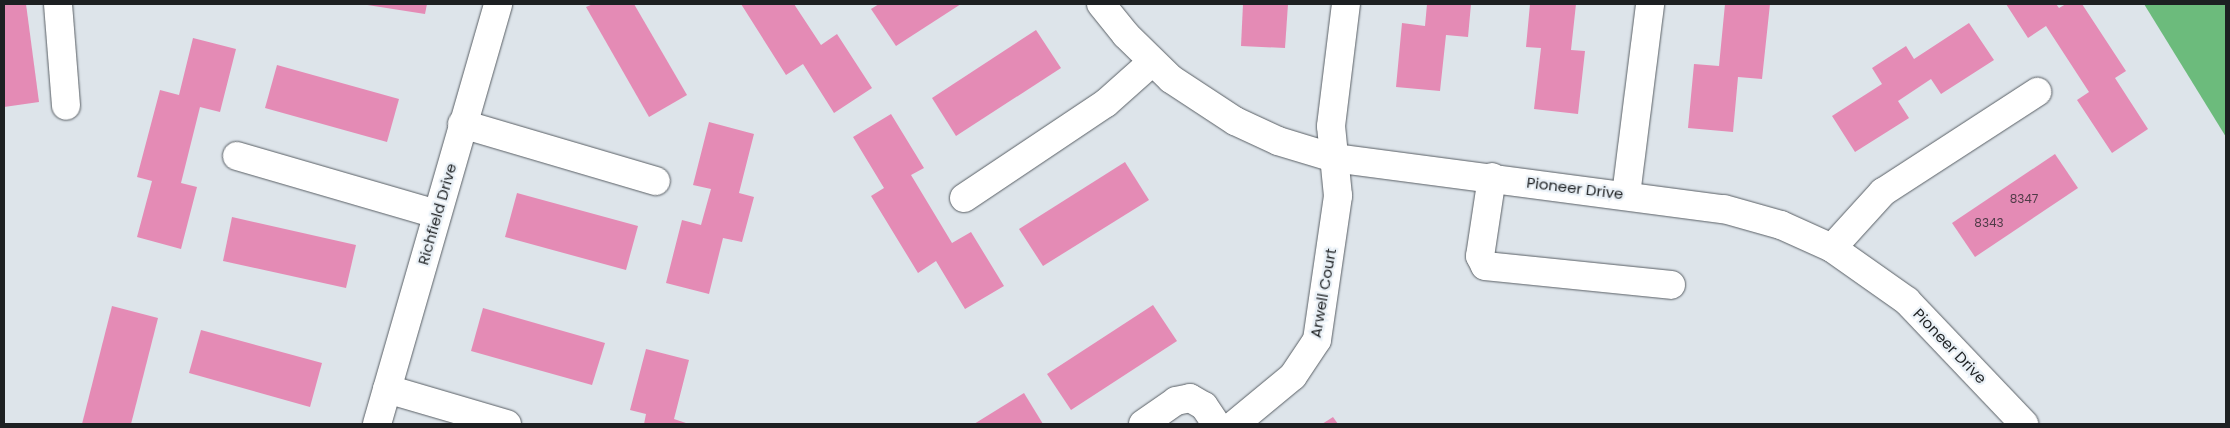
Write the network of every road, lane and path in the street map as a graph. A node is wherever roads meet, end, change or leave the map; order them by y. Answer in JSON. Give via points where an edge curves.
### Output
{"nodes":[{"id":1,"x":58,"y":4,"type":"edge"},
{"id":2,"x":498,"y":4,"type":"edge"},
{"id":3,"x":1101,"y":4,"type":"edge"},
{"id":4,"x":1346,"y":4,"type":"edge"},
{"id":5,"x":1650,"y":4,"type":"edge"},
{"id":6,"x":1152,"y":62,"type":"junction"},
{"id":7,"x":2037,"y":92,"type":"dead end"},
{"id":8,"x":66,"y":106,"type":"dead end"},
{"id":9,"x":462,"y":124,"type":"junction"},
{"id":10,"x":237,"y":156,"type":"dead end"},
{"id":11,"x":1334,"y":158,"type":"junction"},
{"id":12,"x":1492,"y":177,"type":"junction"},
{"id":13,"x":656,"y":181,"type":"dead end"},
{"id":14,"x":1626,"y":195,"type":"junction"},
{"id":15,"x":964,"y":198,"type":"dead end"},
{"id":16,"x":437,"y":214,"type":"junction"},
{"id":17,"x":1832,"y":248,"type":"junction"},
{"id":18,"x":1671,"y":285,"type":"dead end"},
{"id":19,"x":387,"y":389,"type":"junction"},
{"id":20,"x":378,"y":424,"type":"edge"},
{"id":21,"x":507,"y":424,"type":"edge"},
{"id":22,"x":1143,"y":424,"type":"edge"},
{"id":23,"x":1216,"y":424,"type":"edge"},
{"id":24,"x":1235,"y":424,"type":"edge"},
{"id":25,"x":2024,"y":424,"type":"edge"}],
"edges":[{"from":1,"to":8,"type":"street"},
{"from":2,"to":9,"type":"street","name":"Richfield Drive"},
{"from":3,"to":6,"type":"street","name":"Pioneer Drive"},
{"from":4,"to":11,"type":"street","name":"Arwell Court","via":[[1331,126]]},
{"from":5,"to":14,"type":"street"},
{"from":6,"to":11,"type":"street","name":"Pioneer Drive","via":[[1196,98],[1235,121],[1278,141]]},
{"from":6,"to":15,"type":"street","via":[[1106,103]]},
{"from":7,"to":17,"type":"street","via":[[1883,192]]},
{"from":9,"to":13,"type":"street"},
{"from":9,"to":16,"type":"street","name":"Richfield Drive"},
{"from":10,"to":16,"type":"street"},
{"from":11,"to":12,"type":"street","name":"Pioneer Drive"},
{"from":11,"to":24,"type":"street","name":"Arwell Court","via":[[1338,196],[1317,340],[1292,376]]},
{"from":12,"to":14,"type":"street","name":"Pioneer Drive"},
{"from":12,"to":18,"type":"street","via":[[1480,256],[1485,266]]},
{"from":14,"to":17,"type":"street","name":"Pioneer Drive","via":[[1724,209],[1781,225]]},
{"from":16,"to":19,"type":"street","name":"Richfield Drive"},
{"from":17,"to":25,"type":"street","name":"Pioneer Drive","via":[[1907,301]]},
{"from":19,"to":20,"type":"street","name":"Richfield Drive"},
{"from":19,"to":21,"type":"street"},
{"from":22,"to":23,"type":"street","via":[[1176,401],[1190,398],[1204,406]]}]}
